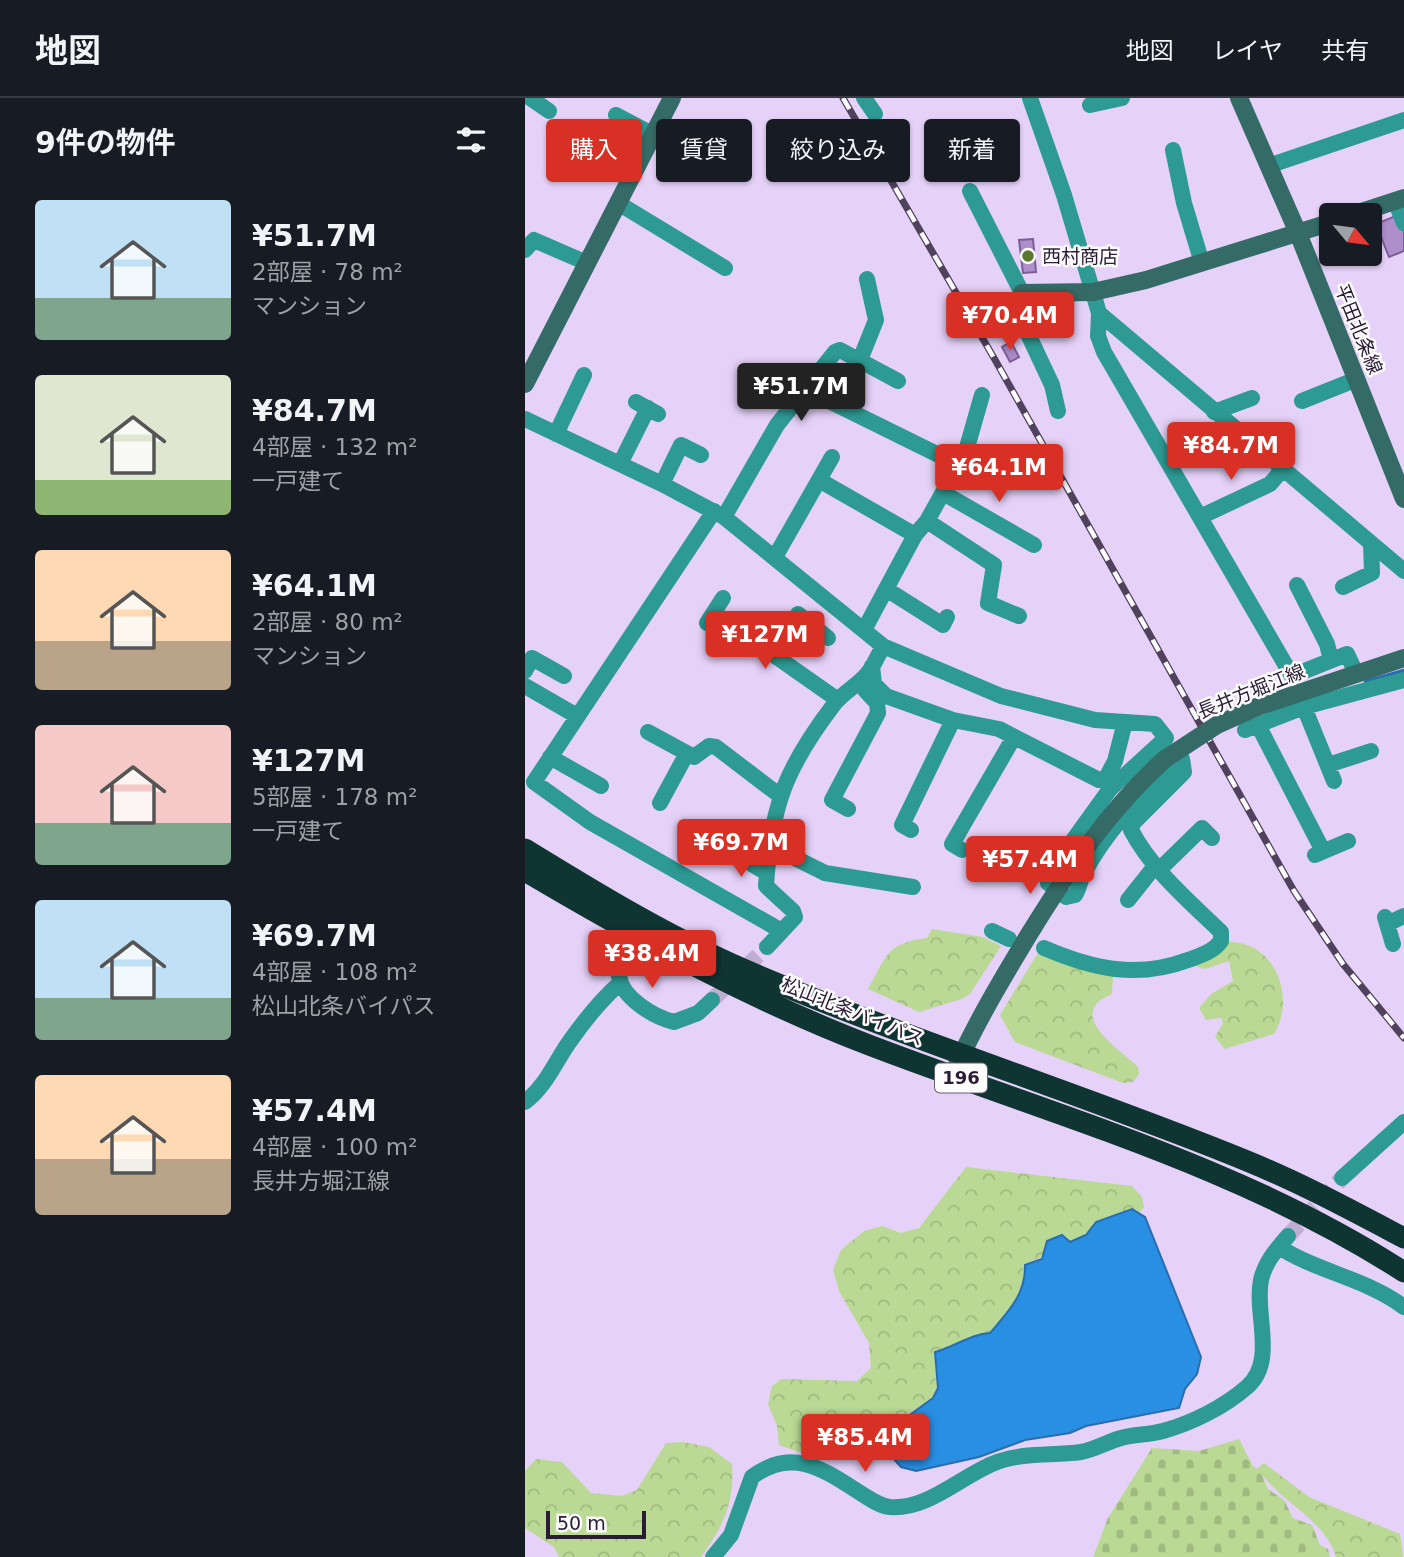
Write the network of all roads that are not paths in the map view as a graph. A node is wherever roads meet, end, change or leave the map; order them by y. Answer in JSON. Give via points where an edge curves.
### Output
{"nodes":[{"id":1,"x":530,"y":98,"type":"edge"},
{"id":2,"x":672,"y":98,"type":"edge"},
{"id":3,"x":864,"y":98,"type":"edge"},
{"id":4,"x":1030,"y":98,"type":"edge"},
{"id":5,"x":1122,"y":98,"type":"edge"},
{"id":6,"x":1239,"y":98,"type":"edge"},
{"id":7,"x":1090,"y":105,"type":"dead end"},
{"id":8,"x":525,"y":106,"type":"edge"},
{"id":9,"x":549,"y":111,"type":"dead end"},
{"id":10,"x":875,"y":114,"type":"dead end"},
{"id":11,"x":616,"y":115,"type":"dead end"},
{"id":12,"x":1404,"y":120,"type":"edge"},
{"id":13,"x":654,"y":135,"type":"junction"},
{"id":14,"x":1173,"y":150,"type":"dead end"},
{"id":15,"x":642,"y":157,"type":"edge"},
{"id":16,"x":1268,"y":166,"type":"junction"},
{"id":17,"x":629,"y":182,"type":"edge"},
{"id":18,"x":969,"y":191,"type":"dead end"},
{"id":19,"x":1400,"y":199,"type":"edge"},
{"id":20,"x":618,"y":203,"type":"junction"},
{"id":21,"x":1383,"y":205,"type":"edge"},
{"id":22,"x":1404,"y":223,"type":"edge"},
{"id":23,"x":1319,"y":226,"type":"edge"},
{"id":24,"x":1298,"y":233,"type":"junction"},
{"id":25,"x":528,"y":241,"type":"edge"},
{"id":26,"x":587,"y":263,"type":"junction"},
{"id":27,"x":1202,"y":263,"type":"junction"},
{"id":28,"x":724,"y":269,"type":"dead end"},
{"id":29,"x":867,"y":279,"type":"dead end"},
{"id":30,"x":1093,"y":292,"type":"junction"},
{"id":31,"x":1022,"y":293,"type":"junction"},
{"id":32,"x":1099,"y":313,"type":"junction"},
{"id":33,"x":860,"y":360,"type":"junction"},
{"id":34,"x":584,"y":375,"type":"dead end"},
{"id":35,"x":1357,"y":379,"type":"junction"},
{"id":36,"x":898,"y":381,"type":"dead end"},
{"id":37,"x":525,"y":384,"type":"edge"},
{"id":38,"x":807,"y":390,"type":"junction"},
{"id":39,"x":982,"y":395,"type":"dead end"},
{"id":40,"x":1252,"y":398,"type":"dead end"},
{"id":41,"x":1302,"y":401,"type":"dead end"},
{"id":42,"x":647,"y":408,"type":"dead end"},
{"id":43,"x":1058,"y":411,"type":"dead end"},
{"id":44,"x":1215,"y":412,"type":"junction"},
{"id":45,"x":525,"y":419,"type":"edge"},
{"id":46,"x":556,"y":434,"type":"junction"},
{"id":47,"x":701,"y":455,"type":"dead end"},
{"id":48,"x":832,"y":457,"type":"dead end"},
{"id":49,"x":1397,"y":463,"type":"edge"},
{"id":50,"x":620,"y":464,"type":"junction"},
{"id":51,"x":959,"y":465,"type":"junction"},
{"id":52,"x":1283,"y":470,"type":"junction"},
{"id":53,"x":819,"y":480,"type":"junction"},
{"id":54,"x":662,"y":484,"type":"junction"},
{"id":55,"x":945,"y":494,"type":"junction"},
{"id":56,"x":1404,"y":499,"type":"edge"},
{"id":57,"x":719,"y":514,"type":"junction"},
{"id":58,"x":1200,"y":517,"type":"junction"},
{"id":59,"x":927,"y":521,"type":"junction"},
{"id":60,"x":915,"y":536,"type":"junction"},
{"id":61,"x":1371,"y":543,"type":"junction"},
{"id":62,"x":1034,"y":545,"type":"dead end"},
{"id":63,"x":775,"y":557,"type":"junction"},
{"id":64,"x":1404,"y":571,"type":"edge"},
{"id":65,"x":1297,"y":585,"type":"dead end"},
{"id":66,"x":1343,"y":587,"type":"dead end"},
{"id":67,"x":886,"y":589,"type":"junction"},
{"id":68,"x":723,"y":598,"type":"dead end"},
{"id":69,"x":827,"y":600,"type":"junction"},
{"id":70,"x":1019,"y":616,"type":"dead end"},
{"id":71,"x":947,"y":617,"type":"dead end"},
{"id":72,"x":864,"y":630,"type":"junction"},
{"id":73,"x":828,"y":638,"type":"dead end"},
{"id":74,"x":883,"y":646,"type":"junction"},
{"id":75,"x":1404,"y":658,"type":"edge"},
{"id":76,"x":1331,"y":660,"type":"junction"},
{"id":77,"x":525,"y":671,"type":"edge"},
{"id":78,"x":868,"y":672,"type":"junction"},
{"id":79,"x":1356,"y":673,"type":"junction"},
{"id":80,"x":564,"y":676,"type":"dead end"},
{"id":81,"x":1404,"y":680,"type":"edge"},
{"id":82,"x":525,"y":686,"type":"edge"},
{"id":83,"x":838,"y":700,"type":"junction"},
{"id":84,"x":1304,"y":707,"type":"junction"},
{"id":85,"x":577,"y":716,"type":"junction"},
{"id":86,"x":953,"y":720,"type":"junction"},
{"id":87,"x":1253,"y":721,"type":"junction"},
{"id":88,"x":1125,"y":722,"type":"junction"},
{"id":89,"x":648,"y":732,"type":"dead end"},
{"id":90,"x":1014,"y":737,"type":"junction"},
{"id":91,"x":1166,"y":738,"type":"junction"},
{"id":92,"x":1371,"y":751,"type":"dead end"},
{"id":93,"x":687,"y":755,"type":"junction"},
{"id":94,"x":550,"y":757,"type":"junction"},
{"id":95,"x":1173,"y":759,"type":"junction"},
{"id":96,"x":525,"y":764,"type":"edge"},
{"id":97,"x":1328,"y":765,"type":"junction"},
{"id":98,"x":539,"y":775,"type":"junction"},
{"id":99,"x":1335,"y":781,"type":"dead end"},
{"id":100,"x":601,"y":786,"type":"dead end"},
{"id":101,"x":779,"y":795,"type":"junction"},
{"id":102,"x":660,"y":803,"type":"dead end"},
{"id":103,"x":848,"y":809,"type":"dead end"},
{"id":104,"x":911,"y":831,"type":"dead end"},
{"id":105,"x":1212,"y":838,"type":"dead end"},
{"id":106,"x":1348,"y":841,"type":"dead end"},
{"id":107,"x":769,"y":845,"type":"junction"},
{"id":108,"x":525,"y":849,"type":"edge"},
{"id":109,"x":962,"y":850,"type":"dead end"},
{"id":110,"x":735,"y":854,"type":"dead end"},
{"id":111,"x":1157,"y":868,"type":"junction"},
{"id":112,"x":525,"y":871,"type":"edge"},
{"id":113,"x":767,"y":873,"type":"junction"},
{"id":114,"x":913,"y":887,"type":"dead end"},
{"id":115,"x":1056,"y":891,"type":"junction"},
{"id":116,"x":1128,"y":900,"type":"dead end"},
{"id":117,"x":1404,"y":916,"type":"edge"},
{"id":118,"x":780,"y":930,"type":"junction"},
{"id":119,"x":992,"y":931,"type":"dead end"},
{"id":120,"x":638,"y":935,"type":"junction"},
{"id":121,"x":1009,"y":939,"type":"dead end"},
{"id":122,"x":1393,"y":944,"type":"dead end"},
{"id":123,"x":767,"y":947,"type":"tunnel mouth"},
{"id":124,"x":1044,"y":948,"type":"dead end"},
{"id":125,"x":620,"y":984,"type":"junction"},
{"id":126,"x":712,"y":1000,"type":"tunnel mouth"},
{"id":127,"x":962,"y":1054,"type":"junction"},
{"id":128,"x":952,"y":1075,"type":"junction"},
{"id":129,"x":525,"y":1102,"type":"edge"},
{"id":130,"x":1404,"y":1122,"type":"edge"},
{"id":131,"x":1342,"y":1178,"type":"tunnel mouth"},
{"id":132,"x":1404,"y":1238,"type":"edge"},
{"id":133,"x":1404,"y":1272,"type":"edge"},
{"id":134,"x":1404,"y":1307,"type":"edge"},
{"id":135,"x":713,"y":1557,"type":"edge"}],
"edges":[{"from":1,"to":8,"type":"street"},
{"from":1,"to":9,"type":"street"},
{"from":2,"to":13,"type":"main road"},
{"from":3,"to":10,"type":"street"},
{"from":4,"to":30,"type":"street"},
{"from":5,"to":7,"type":"street"},
{"from":6,"to":16,"type":"main road","name":"平田北条線"},
{"from":11,"to":13,"type":"street"},
{"from":12,"to":16,"type":"street"},
{"from":13,"to":15,"type":"main road"},
{"from":14,"to":27,"type":"street"},
{"from":16,"to":24,"type":"main road","name":"平田北条線"},
{"from":17,"to":20,"type":"main road"},
{"from":18,"to":31,"type":"street"},
{"from":19,"to":21,"type":"main road"},
{"from":19,"to":22,"type":"street"},
{"from":20,"to":26,"type":"main road"},
{"from":20,"to":28,"type":"street"},
{"from":23,"to":24,"type":"main road"},
{"from":24,"to":27,"type":"main road"},
{"from":24,"to":35,"type":"main road","name":"平田北条線"},
{"from":25,"to":26,"type":"street"},
{"from":26,"to":37,"type":"main road"},
{"from":27,"to":30,"type":"main road"},
{"from":29,"to":33,"type":"street","via":[[876,320]]},
{"from":30,"to":31,"type":"main road"},
{"from":30,"to":32,"type":"street"},
{"from":31,"to":43,"type":"street","via":[[1020,317],[1052,386]]},
{"from":32,"to":44,"type":"street"},
{"from":32,"to":58,"type":"street","via":[[1098,336],[1104,352]]},
{"from":33,"to":36,"type":"street"},
{"from":33,"to":38,"type":"street","via":[[835,352]]},
{"from":34,"to":46,"type":"street"},
{"from":35,"to":41,"type":"street"},
{"from":35,"to":49,"type":"main road","name":"平田北条線"},
{"from":38,"to":51,"type":"street"},
{"from":38,"to":57,"type":"street","via":[[777,425]]},
{"from":39,"to":51,"type":"street"},
{"from":40,"to":44,"type":"street"},
{"from":42,"to":50,"type":"street"},
{"from":44,"to":52,"type":"street"},
{"from":45,"to":46,"type":"street"},
{"from":46,"to":50,"type":"street"},
{"from":47,"to":54,"type":"street","via":[[681,445]]},
{"from":48,"to":53,"type":"street"},
{"from":49,"to":56,"type":"main road","name":"平田北条線"},
{"from":50,"to":54,"type":"street"},
{"from":51,"to":55,"type":"street"},
{"from":52,"to":58,"type":"street","via":[[1270,484]]},
{"from":52,"to":61,"type":"street"},
{"from":53,"to":60,"type":"street"},
{"from":53,"to":63,"type":"street"},
{"from":54,"to":57,"type":"street"},
{"from":55,"to":59,"type":"street"},
{"from":55,"to":62,"type":"street"},
{"from":57,"to":63,"type":"street"},
{"from":57,"to":85,"type":"street"},
{"from":58,"to":76,"type":"street","via":[[1292,676]]},
{"from":59,"to":60,"type":"street"},
{"from":59,"to":70,"type":"street","via":[[993,565],[988,603]]},
{"from":60,"to":67,"type":"street"},
{"from":61,"to":64,"type":"street"},
{"from":61,"to":66,"type":"street","via":[[1372,573]]},
{"from":63,"to":69,"type":"street"},
{"from":65,"to":76,"type":"street"},
{"from":67,"to":71,"type":"street","via":[[943,625]]},
{"from":67,"to":72,"type":"street"},
{"from":68,"to":83,"type":"street","via":[[710,618]]},
{"from":69,"to":72,"type":"street"},
{"from":69,"to":73,"type":"street","via":[[803,618]]},
{"from":72,"to":74,"type":"street"},
{"from":74,"to":78,"type":"street"},
{"from":74,"to":88,"type":"street","via":[[1001,696],[1095,720]]},
{"from":75,"to":79,"type":"main road","name":"長井方堀江線"},
{"from":76,"to":79,"type":"street","via":[[1347,654]]},
{"from":77,"to":80,"type":"street","via":[[532,658]]},
{"from":78,"to":83,"type":"street"},
{"from":78,"to":86,"type":"street","via":[[886,696]]},
{"from":78,"to":103,"type":"street","via":[[866,692],[877,703],[878,713],[832,800]]},
{"from":79,"to":87,"type":"main road","name":"長井方堀江線"},
{"from":81,"to":84,"type":"street"},
{"from":82,"to":85,"type":"street"},
{"from":83,"to":101,"type":"street","via":[[801,752]]},
{"from":84,"to":87,"type":"street"},
{"from":84,"to":97,"type":"street"},
{"from":85,"to":94,"type":"street"},
{"from":86,"to":90,"type":"street","via":[[999,729]]},
{"from":86,"to":104,"type":"street","via":[[902,825]]},
{"from":87,"to":95,"type":"main road","name":"長井方堀江線","bridge":true,"via":[[1217,725]]},
{"from":87,"to":106,"type":"street","via":[[1319,853]]},
{"from":88,"to":90,"type":"street","via":[[1105,780]]},
{"from":88,"to":91,"type":"street","via":[[1156,724]]},
{"from":89,"to":93,"type":"street"},
{"from":90,"to":109,"type":"street","via":[[952,844]]},
{"from":91,"to":95,"type":"street"},
{"from":91,"to":115,"type":"street","via":[[1110,789],[1073,839],[1048,877]]},
{"from":92,"to":97,"type":"street"},
{"from":93,"to":101,"type":"street","via":[[694,757],[709,746],[716,747]]},
{"from":93,"to":102,"type":"street"},
{"from":94,"to":98,"type":"street"},
{"from":94,"to":100,"type":"street"},
{"from":95,"to":111,"type":"street","via":[[1185,765],[1184,772],[1131,830]]},
{"from":95,"to":115,"type":"main road","name":"長井方堀江線","via":[[1113,810]]},
{"from":96,"to":98,"type":"street"},
{"from":97,"to":99,"type":"street"},
{"from":98,"to":118,"type":"street","via":[[534,782],[590,822]]},
{"from":101,"to":107,"type":"street"},
{"from":105,"to":111,"type":"street","via":[[1202,828]]},
{"from":107,"to":113,"type":"street"},
{"from":107,"to":114,"type":"street","via":[[825,873]]},
{"from":108,"to":127,"type":"highway","name":"松山北条バイパス","number":"196","via":[[605,898],[740,968]]},
{"from":110,"to":113,"type":"street"},
{"from":111,"to":116,"type":"street"},
{"from":111,"to":124,"type":"street","via":[[1221,932],[1221,941],[1213,950],[1178,964],[1116,972]]},
{"from":112,"to":120,"type":"highway","name":"松山北条バイパス","number":"196"},
{"from":113,"to":118,"type":"street","via":[[766,886],[795,917]]},
{"from":115,"to":127,"type":"main road","name":"長井方堀江線","via":[[983,1010]]},
{"from":117,"to":122,"type":"street","via":[[1386,920]]},
{"from":118,"to":123,"type":"street"},
{"from":119,"to":121,"type":"street"},
{"from":120,"to":125,"type":"street","via":[[621,969]]},
{"from":120,"to":128,"type":"highway","name":"松山北条バイパス","number":"196","via":[[735,986],[867,1045]]},
{"from":125,"to":126,"type":"street","via":[[653,1014],[674,1022],[698,1013]]},
{"from":125,"to":129,"type":"street","via":[[570,1040],[543,1084]]},
{"from":127,"to":128,"type":"main road","name":"長井方堀江線"},
{"from":127,"to":132,"type":"highway","name":"松山北条バイパス","number":"196","via":[[1250,1162]]},
{"from":128,"to":133,"type":"highway","name":"松山北条バイパス","number":"196","via":[[1241,1185]]},
{"from":130,"to":131,"type":"street"},
{"from":134,"to":135,"type":"street","via":[[1299,1259],[1284,1241],[1267,1261],[1261,1282],[1260,1367],[1247,1387],[1207,1414],[1084,1452],[998,1461],[906,1506],[888,1507],[813,1466],[780,1461],[752,1477],[731,1535]]}]}
